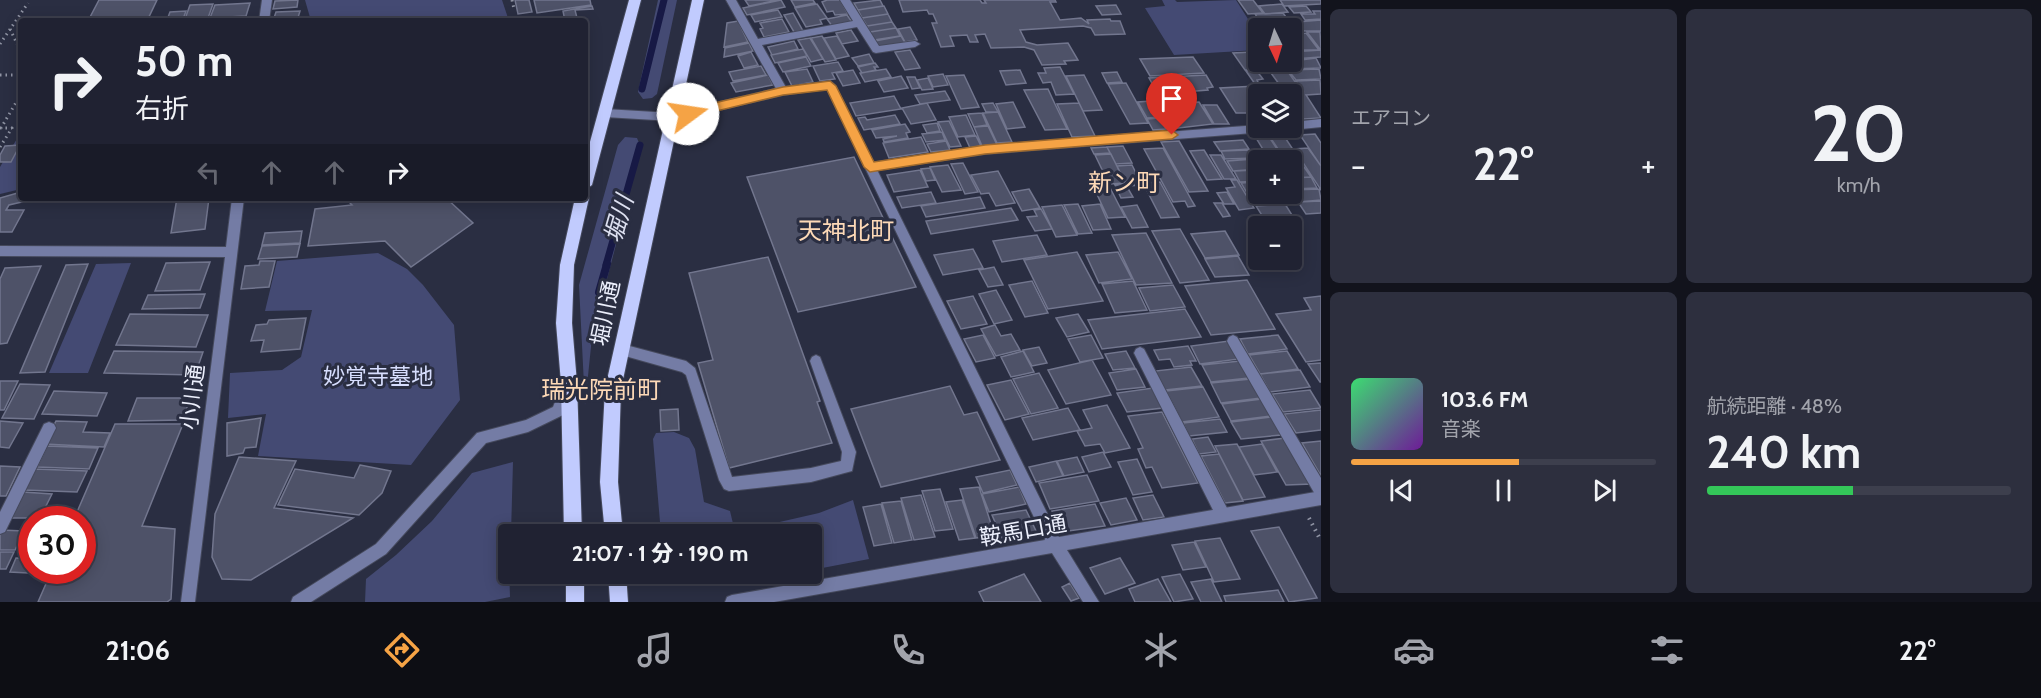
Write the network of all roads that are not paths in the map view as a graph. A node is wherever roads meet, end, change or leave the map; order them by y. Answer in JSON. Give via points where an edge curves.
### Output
{"nodes":[{"id":1,"x":267,"y":0,"type":"edge"},
{"id":2,"x":635,"y":0,"type":"edge"},
{"id":3,"x":698,"y":0,"type":"edge"},
{"id":4,"x":731,"y":0,"type":"edge"},
{"id":5,"x":845,"y":0,"type":"edge"},
{"id":6,"x":264,"y":18,"type":"edge"},
{"id":7,"x":859,"y":23,"type":"junction"},
{"id":8,"x":756,"y":43,"type":"junction"},
{"id":9,"x":915,"y":44,"type":"dead end"},
{"id":10,"x":783,"y":91,"type":"junction"},
{"id":11,"x":605,"y":113,"type":"junction"},
{"id":12,"x":672,"y":117,"type":"junction"},
{"id":13,"x":1321,"y":123,"type":"edge"},
{"id":14,"x":1302,"y":125,"type":"edge"},
{"id":15,"x":1248,"y":129,"type":"edge"},
{"id":16,"x":870,"y":167,"type":"junction"},
{"id":17,"x":588,"y":174,"type":"edge"},
{"id":18,"x":238,"y":201,"type":"edge"},
{"id":19,"x":581,"y":201,"type":"edge"},
{"id":20,"x":0,"y":250,"type":"edge"},
{"id":21,"x":231,"y":252,"type":"junction"},
{"id":22,"x":1233,"y":341,"type":"dead end"},
{"id":23,"x":622,"y":350,"type":"junction"},
{"id":24,"x":1140,"y":353,"type":"dead end"},
{"id":25,"x":816,"y":361,"type":"dead end"},
{"id":26,"x":569,"y":383,"type":"junction"},
{"id":27,"x":49,"y":428,"type":"dead end"},
{"id":28,"x":1321,"y":491,"type":"edge"},
{"id":29,"x":1321,"y":498,"type":"edge"},
{"id":30,"x":1223,"y":515,"type":"junction"},
{"id":31,"x":573,"y":524,"type":"edge"},
{"id":32,"x":613,"y":524,"type":"edge"},
{"id":33,"x":0,"y":527,"type":"edge"},
{"id":34,"x":1055,"y":545,"type":"junction"},
{"id":35,"x":574,"y":584,"type":"edge"},
{"id":36,"x":618,"y":584,"type":"edge"},
{"id":37,"x":188,"y":602,"type":"edge"},
{"id":38,"x":298,"y":602,"type":"edge"},
{"id":39,"x":575,"y":602,"type":"edge"},
{"id":40,"x":619,"y":602,"type":"edge"},
{"id":41,"x":732,"y":602,"type":"edge"},
{"id":42,"x":1092,"y":602,"type":"edge"}],
"edges":[{"from":1,"to":6,"type":"street"},
{"from":2,"to":11,"type":"main road"},
{"from":3,"to":12,"type":"main road","name":"堀川通"},
{"from":4,"to":8,"type":"street"},
{"from":5,"to":7,"type":"street"},
{"from":7,"to":8,"type":"street"},
{"from":7,"to":9,"type":"street","via":[[876,50]]},
{"from":8,"to":10,"type":"street"},
{"from":10,"to":12,"type":"street"},
{"from":10,"to":16,"type":"street","via":[[830,86]]},
{"from":11,"to":12,"type":"street"},
{"from":11,"to":17,"type":"main road"},
{"from":12,"to":23,"type":"main road","name":"堀川通"},
{"from":13,"to":14,"type":"street"},
{"from":15,"to":16,"type":"street","via":[[985,150]]},
{"from":16,"to":34,"type":"street"},
{"from":18,"to":21,"type":"street","name":"小川通"},
{"from":19,"to":26,"type":"main road","name":"堀川通","via":[[567,265],[564,323]]},
{"from":20,"to":21,"type":"street"},
{"from":21,"to":37,"type":"street","name":"小川通"},
{"from":22,"to":28,"type":"street"},
{"from":23,"to":25,"type":"street","via":[[691,372],[729,484],[811,476],[847,466],[849,452]]},
{"from":23,"to":32,"type":"main road","name":"堀川通","via":[[613,400],[609,482]]},
{"from":24,"to":30,"type":"street"},
{"from":26,"to":31,"type":"main road","name":"堀川通"},
{"from":26,"to":38,"type":"street","via":[[558,411],[528,426],[482,438],[381,549]]},
{"from":27,"to":33,"type":"street"},
{"from":29,"to":30,"type":"street","name":"鞍馬口通"},
{"from":30,"to":34,"type":"street","name":"鞍馬口通"},
{"from":34,"to":41,"type":"street","name":"鞍馬口通"},
{"from":34,"to":42,"type":"street"},
{"from":35,"to":39,"type":"main road"},
{"from":36,"to":40,"type":"main road"}]}
